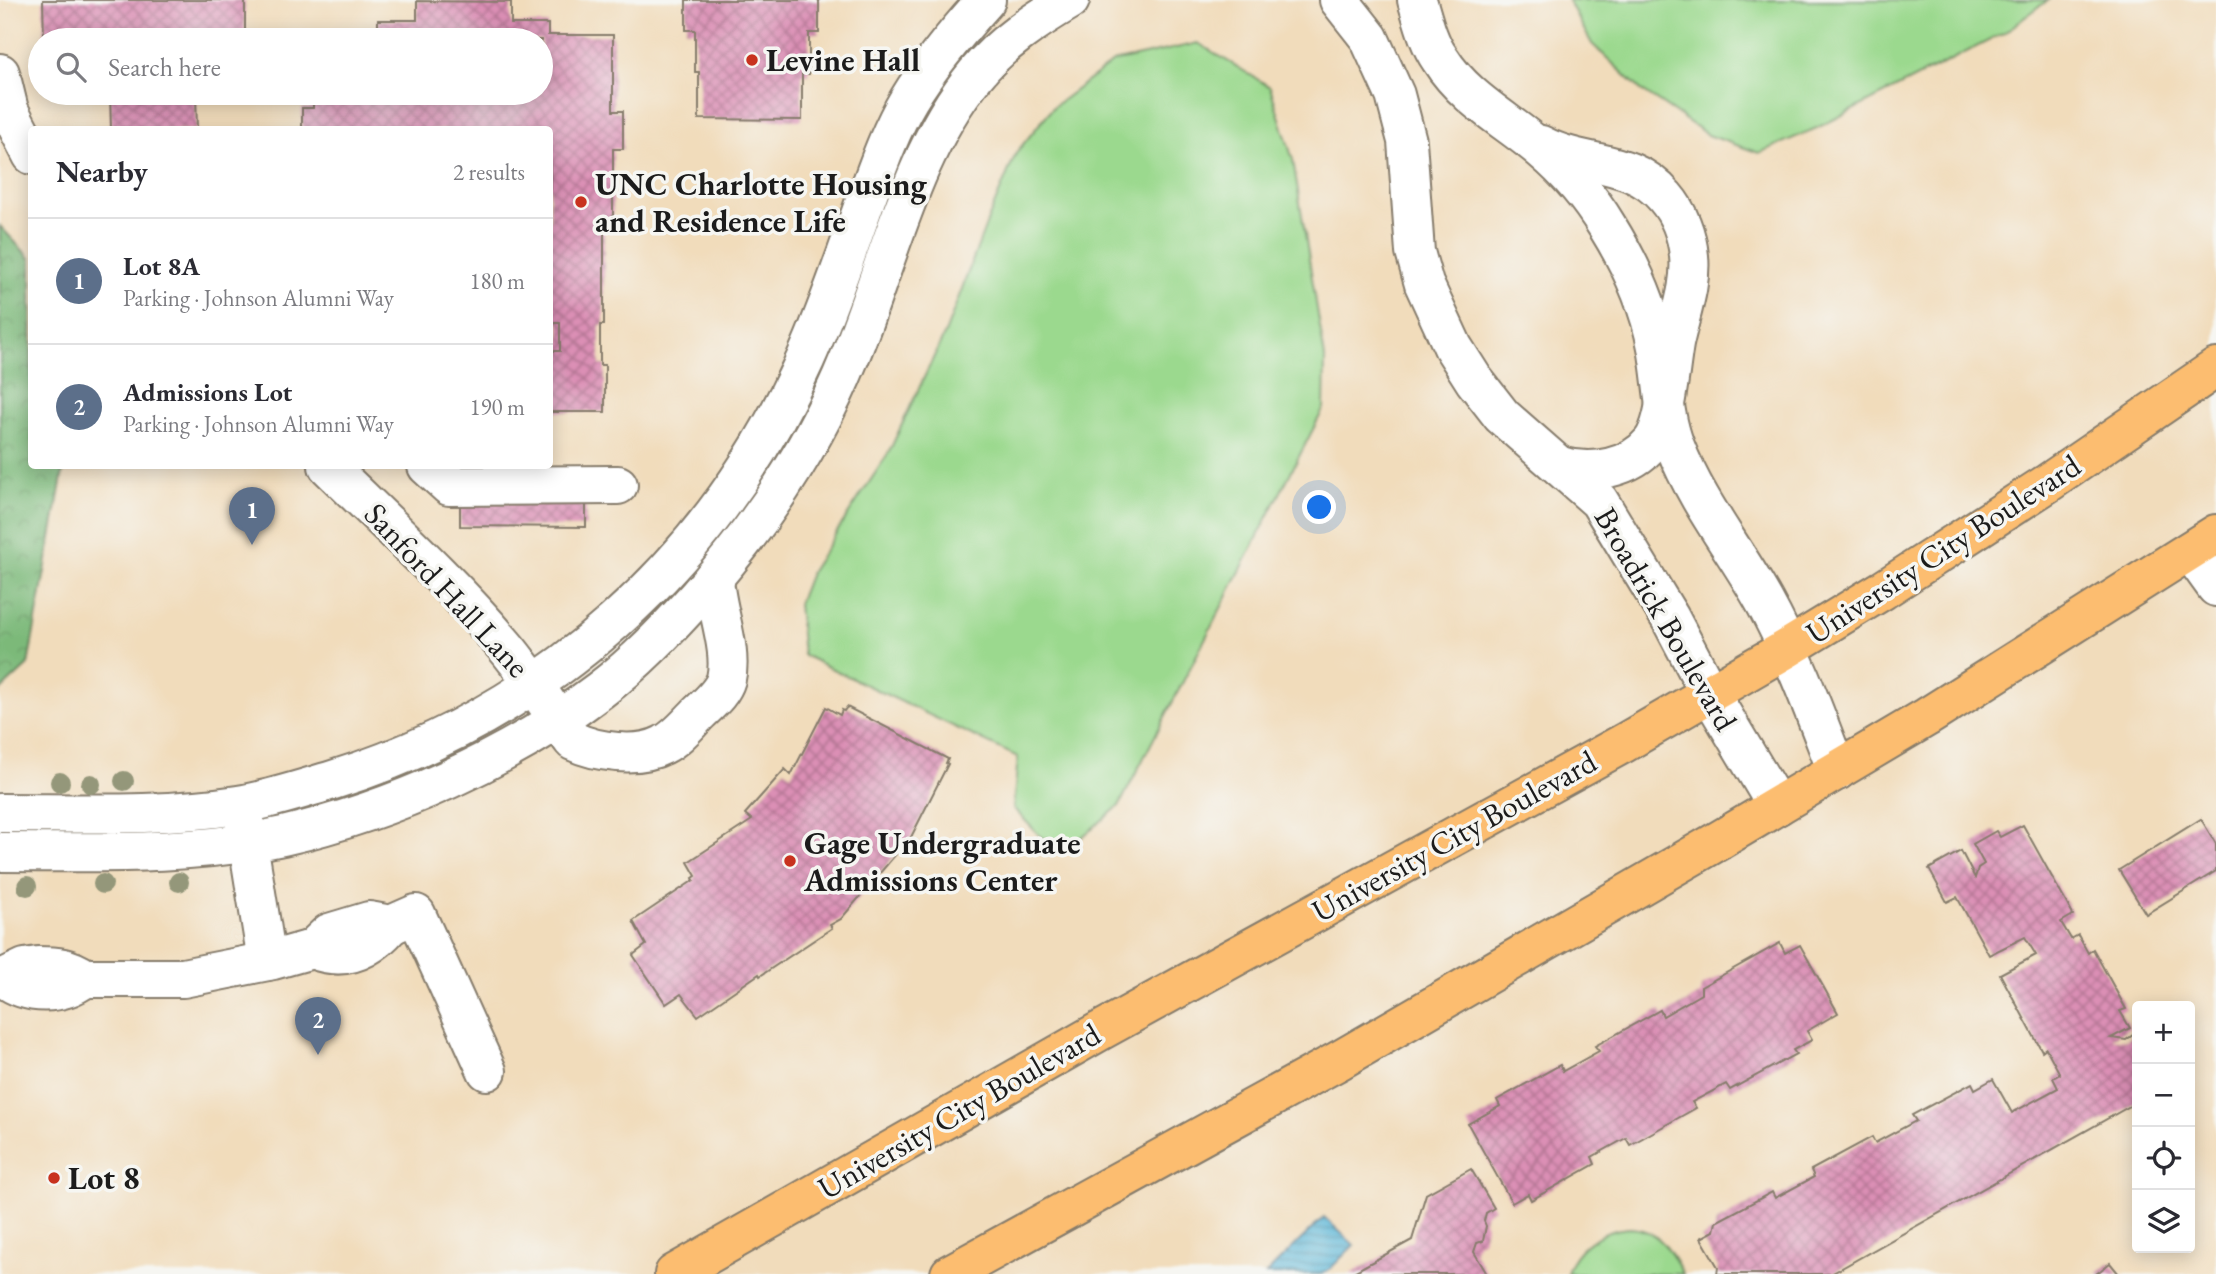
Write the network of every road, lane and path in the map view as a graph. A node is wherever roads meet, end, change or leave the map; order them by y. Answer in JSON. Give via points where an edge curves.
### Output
{"nodes":[{"id":1,"x":986,"y":0,"type":"edge"},
{"id":2,"x":1070,"y":0,"type":"edge"},
{"id":3,"x":1339,"y":0,"type":"edge"},
{"id":4,"x":1417,"y":0,"type":"edge"},
{"id":5,"x":0,"y":73,"type":"edge"},
{"id":6,"x":1524,"y":136,"type":"junction"},
{"id":7,"x":28,"y":147,"type":"edge"},
{"id":8,"x":2216,"y":368,"type":"edge"},
{"id":9,"x":1665,"y":398,"type":"junction"},
{"id":10,"x":1560,"y":466,"type":"junction"},
{"id":11,"x":331,"y":469,"type":"edge"},
{"id":12,"x":430,"y":469,"type":"edge"},
{"id":13,"x":618,"y":485,"type":"dead end"},
{"id":14,"x":2203,"y":543,"type":"edge"},
{"id":15,"x":714,"y":577,"type":"junction"},
{"id":16,"x":2216,"y":587,"type":"edge"},
{"id":17,"x":1788,"y":648,"type":"junction"},
{"id":18,"x":535,"y":684,"type":"junction"},
{"id":19,"x":1709,"y":692,"type":"junction"},
{"id":20,"x":559,"y":719,"type":"junction"},
{"id":21,"x":1838,"y":771,"type":"junction"},
{"id":22,"x":242,"y":804,"type":"junction"},
{"id":23,"x":1777,"y":806,"type":"junction"},
{"id":24,"x":0,"y":813,"type":"edge"},
{"id":25,"x":248,"y":842,"type":"junction"},
{"id":26,"x":0,"y":852,"type":"edge"},
{"id":27,"x":267,"y":961,"type":"junction"},
{"id":28,"x":2,"y":978,"type":"edge"},
{"id":29,"x":487,"y":1071,"type":"dead end"},
{"id":30,"x":674,"y":1274,"type":"edge"},
{"id":31,"x":950,"y":1274,"type":"edge"}],
"edges":[{"from":1,"to":18,"type":"street","via":[[908,100],[806,357],[763,444],[739,481],[627,611]]},
{"from":2,"to":15,"type":"street","via":[[996,52],[954,104],[916,180],[835,393],[775,498]]},
{"from":3,"to":10,"type":"street","name":"Broadrick Boulevard","via":[[1369,38],[1395,95],[1408,150],[1415,252],[1443,329],[1502,416]]},
{"from":4,"to":6,"type":"street","via":[[1433,46],[1448,70],[1486,108]]},
{"from":5,"to":7,"type":"street","via":[[9,110]]},
{"from":6,"to":9,"type":"street","via":[[1580,189],[1621,250],[1652,325]]},
{"from":6,"to":9,"type":"street","via":[[1556,153],[1643,177],[1675,210],[1687,243],[1689,274]]},
{"from":8,"to":17,"type":"main road","name":"University City Boulevard","via":[[2048,483]]},
{"from":9,"to":10,"type":"street","via":[[1654,440],[1636,457],[1596,470]]},
{"from":9,"to":17,"type":"street","via":[[1673,442],[1695,491]]},
{"from":10,"to":19,"type":"street","name":"Broadrick Boulevard","via":[[1604,509]]},
{"from":11,"to":18,"type":"street","name":"Sanford Hall Lane","via":[[468,605]]},
{"from":12,"to":13,"type":"street","via":[[449,486]]},
{"from":14,"to":16,"type":"street"},
{"from":14,"to":21,"type":"main road"},
{"from":15,"to":20,"type":"street","via":[[638,658]]},
{"from":15,"to":20,"type":"street","name":"Sanford Hall Lane","via":[[726,646],[726,679],[713,699],[673,738],[648,750],[599,749],[573,741]]},
{"from":17,"to":19,"type":"main road","name":"University City Boulevard"},
{"from":17,"to":21,"type":"street"},
{"from":18,"to":20,"type":"street","name":"Sanford Hall Lane"},
{"from":18,"to":22,"type":"street","via":[[400,756]]},
{"from":19,"to":23,"type":"street","name":"Broadrick Boulevard"},
{"from":19,"to":30,"type":"main road","name":"University City Boulevard"},
{"from":20,"to":25,"type":"street","via":[[495,756],[400,799],[323,825]]},
{"from":21,"to":23,"type":"main road"},
{"from":22,"to":24,"type":"street","via":[[169,812]]},
{"from":22,"to":25,"type":"street"},
{"from":23,"to":31,"type":"main road","via":[[1340,1060]]},
{"from":25,"to":26,"type":"street","via":[[188,849]]},
{"from":25,"to":27,"type":"street"},
{"from":27,"to":28,"type":"street","via":[[183,978],[85,978],[60,966],[38,965]]},
{"from":27,"to":29,"type":"street","via":[[312,949],[342,928],[369,921],[390,925],[416,914]]}]}
